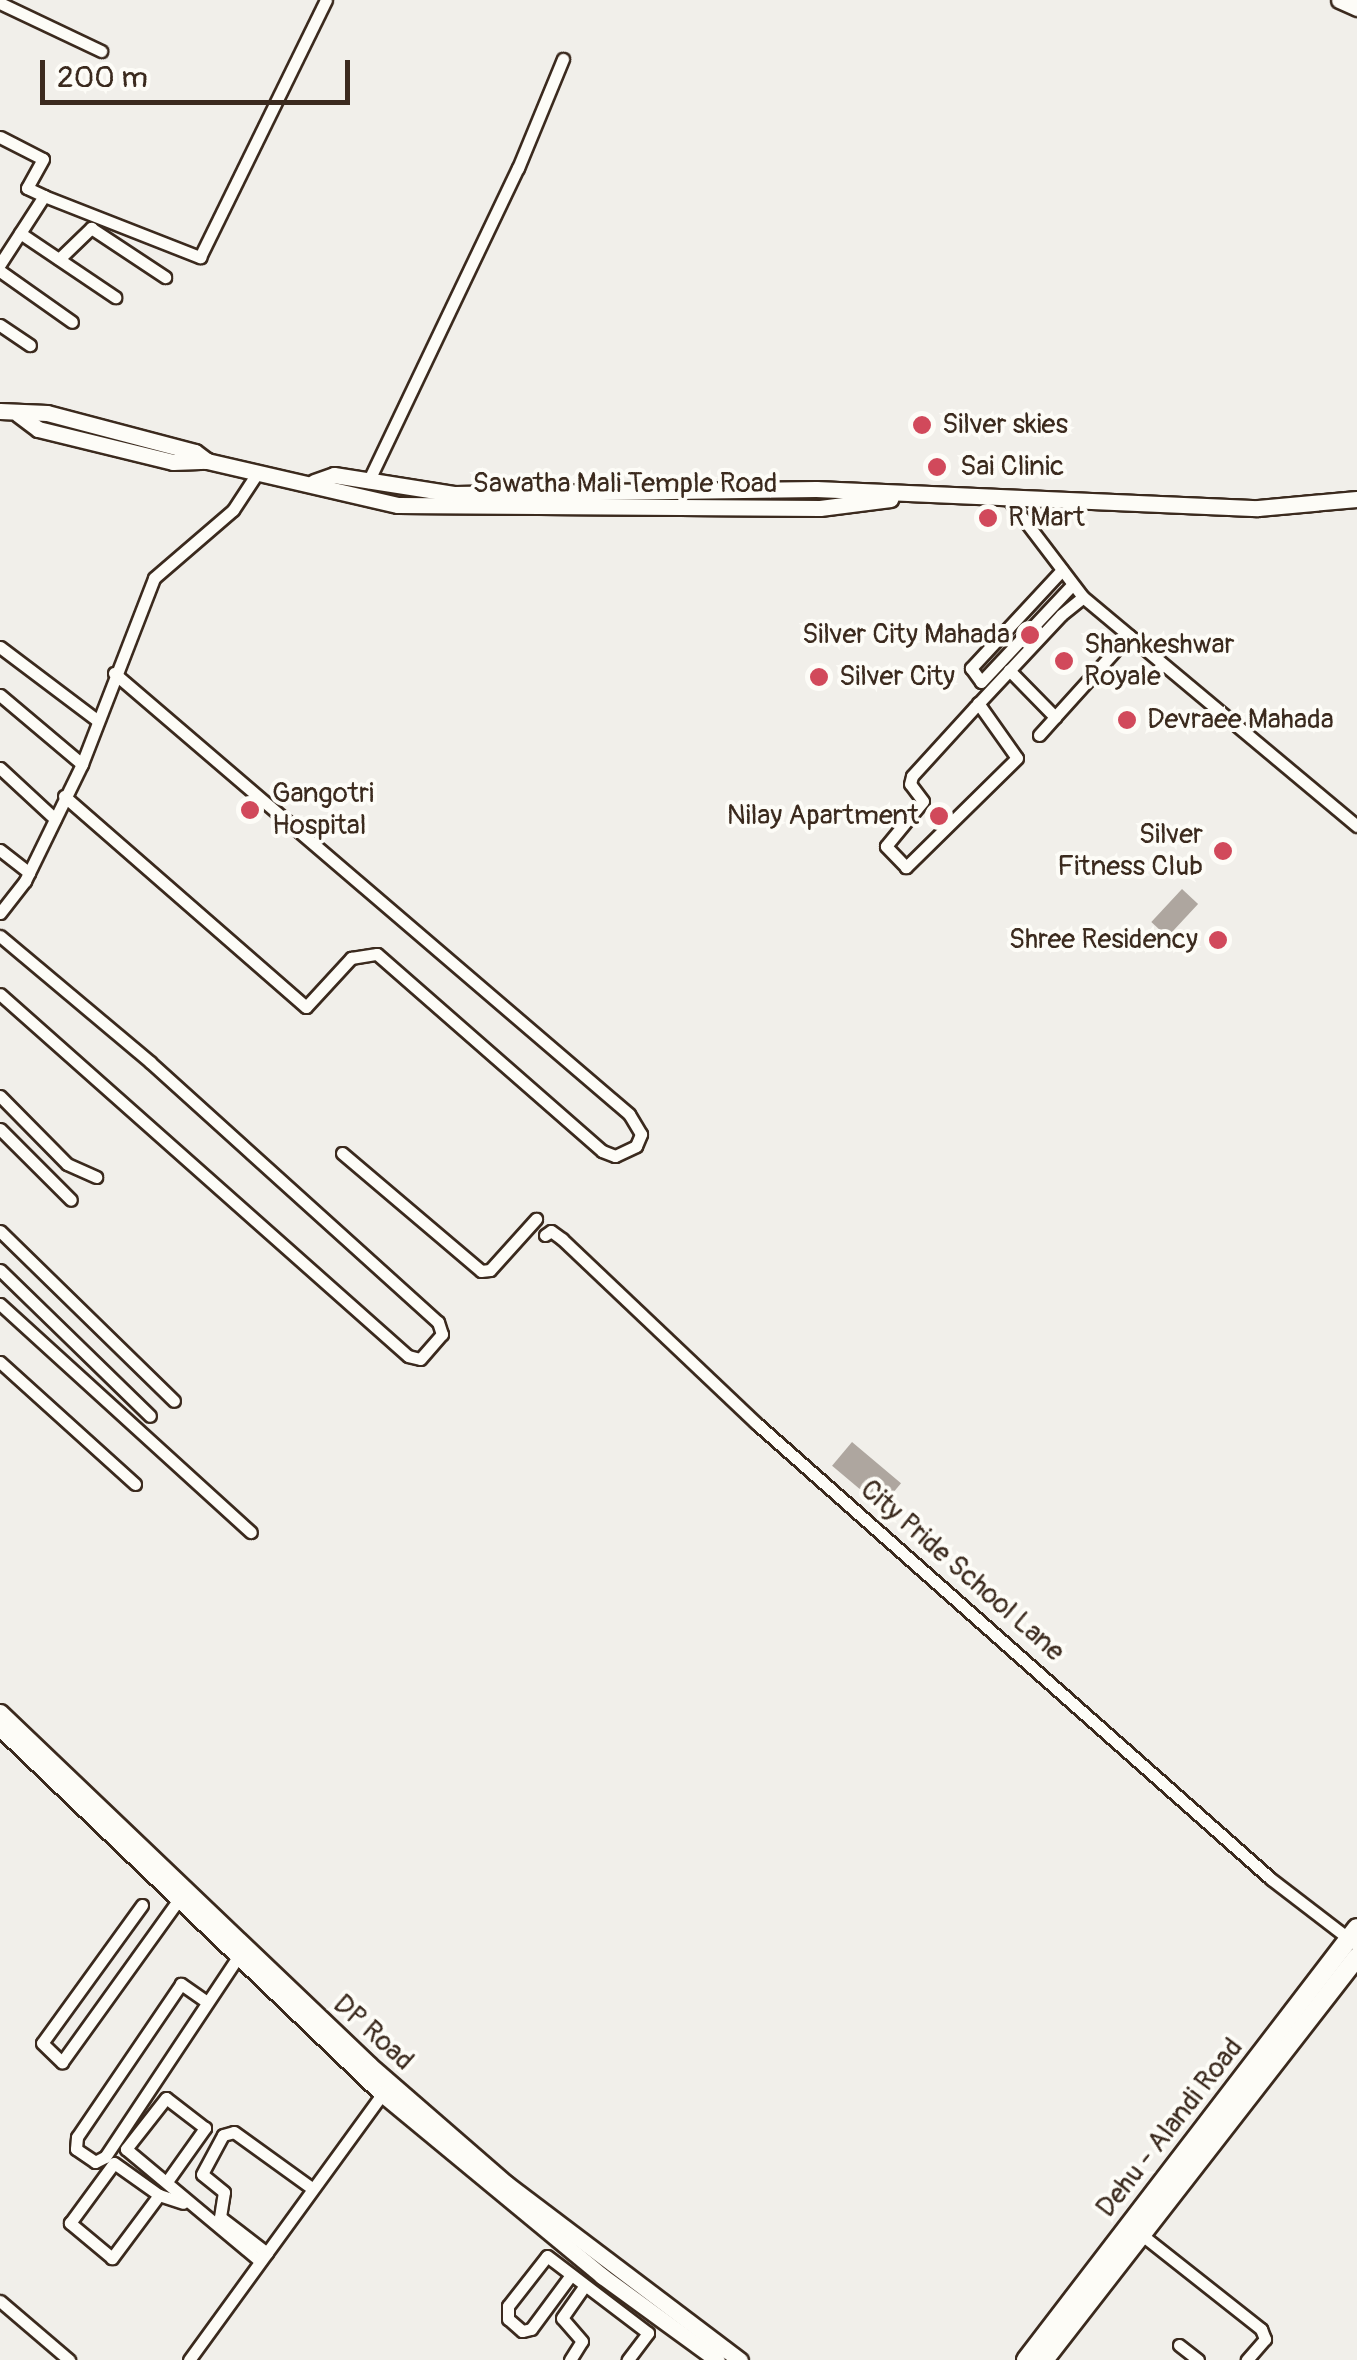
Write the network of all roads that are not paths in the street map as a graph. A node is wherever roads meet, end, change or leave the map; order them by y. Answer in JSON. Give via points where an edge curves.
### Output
{"nodes":[{"id":1,"x":326,"y":0,"type":"edge"},
{"id":2,"x":1339,"y":0,"type":"edge"},
{"id":3,"x":0,"y":3,"type":"edge"},
{"id":4,"x":1357,"y":8,"type":"edge"},
{"id":5,"x":101,"y":51,"type":"dead end"},
{"id":6,"x":563,"y":59,"type":"dead end"},
{"id":7,"x":0,"y":137,"type":"edge"},
{"id":8,"x":44,"y":196,"type":"junction"},
{"id":9,"x":20,"y":233,"type":"junction"},
{"id":10,"x":59,"y":259,"type":"junction"},
{"id":11,"x":0,"y":267,"type":"edge"},
{"id":12,"x":165,"y":277,"type":"dead end"},
{"id":13,"x":116,"y":296,"type":"dead end"},
{"id":14,"x":72,"y":322,"type":"dead end"},
{"id":15,"x":0,"y":325,"type":"edge"},
{"id":16,"x":30,"y":345,"type":"dead end"},
{"id":17,"x":0,"y":411,"type":"edge"},
{"id":18,"x":258,"y":472,"type":"junction"},
{"id":19,"x":314,"y":482,"type":"junction"},
{"id":20,"x":368,"y":482,"type":"junction"},
{"id":21,"x":939,"y":493,"type":"junction"},
{"id":22,"x":1006,"y":496,"type":"junction"},
{"id":23,"x":1357,"y":499,"type":"edge"},
{"id":24,"x":1062,"y":570,"type":"junction"},
{"id":25,"x":1078,"y":591,"type":"junction"},
{"id":26,"x":1129,"y":635,"type":"junction"},
{"id":27,"x":0,"y":647,"type":"edge"},
{"id":28,"x":1009,"y":670,"type":"junction"},
{"id":29,"x":114,"y":674,"type":"junction"},
{"id":30,"x":0,"y":695,"type":"edge"},
{"id":31,"x":978,"y":703,"type":"junction"},
{"id":32,"x":1056,"y":716,"type":"junction"},
{"id":33,"x":97,"y":720,"type":"junction"},
{"id":34,"x":1039,"y":735,"type":"dead end"},
{"id":35,"x":82,"y":764,"type":"junction"},
{"id":36,"x":0,"y":768,"type":"edge"},
{"id":37,"x":64,"y":796,"type":"junction"},
{"id":38,"x":55,"y":819,"type":"junction"},
{"id":39,"x":1357,"y":826,"type":"edge"},
{"id":40,"x":0,"y":850,"type":"edge"},
{"id":41,"x":29,"y":873,"type":"junction"},
{"id":42,"x":0,"y":913,"type":"edge"},
{"id":43,"x":0,"y":936,"type":"edge"},
{"id":44,"x":0,"y":994,"type":"edge"},
{"id":45,"x":0,"y":1096,"type":"edge"},
{"id":46,"x":0,"y":1129,"type":"edge"},
{"id":47,"x":342,"y":1153,"type":"dead end"},
{"id":48,"x":96,"y":1176,"type":"dead end"},
{"id":49,"x":71,"y":1200,"type":"dead end"},
{"id":50,"x":536,"y":1219,"type":"dead end"},
{"id":51,"x":0,"y":1230,"type":"edge"},
{"id":52,"x":548,"y":1233,"type":"dead end"},
{"id":53,"x":2,"y":1277,"type":"edge"},
{"id":54,"x":0,"y":1304,"type":"edge"},
{"id":55,"x":0,"y":1362,"type":"edge"},
{"id":56,"x":174,"y":1401,"type":"dead end"},
{"id":57,"x":150,"y":1416,"type":"dead end"},
{"id":58,"x":134,"y":1484,"type":"dead end"},
{"id":59,"x":251,"y":1532,"type":"dead end"},
{"id":60,"x":0,"y":1712,"type":"edge"},
{"id":61,"x":0,"y":1728,"type":"edge"},
{"id":62,"x":178,"y":1899,"type":"junction"},
{"id":63,"x":142,"y":1905,"type":"dead end"},
{"id":64,"x":1355,"y":1934,"type":"edge"},
{"id":65,"x":242,"y":1952,"type":"junction"},
{"id":66,"x":1357,"y":1958,"type":"edge"},
{"id":67,"x":207,"y":2002,"type":"junction"},
{"id":68,"x":386,"y":2088,"type":"junction"},
{"id":69,"x":168,"y":2180,"type":"junction"},
{"id":70,"x":313,"y":2189,"type":"junction"},
{"id":71,"x":159,"y":2195,"type":"junction"},
{"id":72,"x":184,"y":2203,"type":"junction"},
{"id":73,"x":1142,"y":2235,"type":"junction"},
{"id":74,"x":264,"y":2257,"type":"junction"},
{"id":75,"x":587,"y":2264,"type":"junction"},
{"id":76,"x":577,"y":2280,"type":"junction"},
{"id":77,"x":0,"y":2301,"type":"edge"},
{"id":78,"x":649,"y":2302,"type":"junction"},
{"id":79,"x":1179,"y":2345,"type":"dead end"},
{"id":80,"x":70,"y":2360,"type":"edge"},
{"id":81,"x":189,"y":2360,"type":"edge"},
{"id":82,"x":570,"y":2360,"type":"edge"},
{"id":83,"x":628,"y":2360,"type":"edge"},
{"id":84,"x":718,"y":2360,"type":"edge"},
{"id":85,"x":740,"y":2360,"type":"edge"},
{"id":86,"x":1026,"y":2360,"type":"edge"},
{"id":87,"x":1044,"y":2360,"type":"edge"},
{"id":88,"x":1198,"y":2360,"type":"edge"},
{"id":89,"x":1248,"y":2360,"type":"edge"}],
"edges":[{"from":1,"to":8,"type":"street","via":[[197,258]]},
{"from":2,"to":4,"type":"street"},
{"from":3,"to":5,"type":"street"},
{"from":6,"to":20,"type":"street"},
{"from":7,"to":8,"type":"street","via":[[43,159],[28,188]]},
{"from":8,"to":9,"type":"street"},
{"from":9,"to":10,"type":"street"},
{"from":9,"to":11,"type":"street"},
{"from":10,"to":12,"type":"street","via":[[90,228]]},
{"from":10,"to":13,"type":"street"},
{"from":11,"to":14,"type":"street"},
{"from":15,"to":16,"type":"street"},
{"from":17,"to":18,"type":"street","name":"Sawatha Mali Temple Road","via":[[47,412]]},
{"from":18,"to":19,"type":"street","name":"Sawatha Mali Temple Road"},
{"from":18,"to":29,"type":"street","via":[[234,510],[160,570]]},
{"from":19,"to":20,"type":"street","name":"Sawatha Mali Temple Road","via":[[334,476]]},
{"from":19,"to":21,"type":"street","name":"Sawatha Mali Temple Road","via":[[332,492],[452,510],[820,508]]},
{"from":20,"to":21,"type":"street","name":"Sawatha Mali Temple Road","via":[[454,494]]},
{"from":21,"to":22,"type":"street","name":"Sawatha Mali Temple Road"},
{"from":22,"to":23,"type":"street","name":"Sawatha Mali Temple Road","via":[[1295,508]]},
{"from":22,"to":24,"type":"street"},
{"from":24,"to":25,"type":"street"},
{"from":24,"to":25,"type":"street","via":[[971,668],[981,682]]},
{"from":25,"to":26,"type":"street"},
{"from":25,"to":28,"type":"street"},
{"from":26,"to":32,"type":"street"},
{"from":26,"to":39,"type":"street"},
{"from":27,"to":33,"type":"street"},
{"from":28,"to":31,"type":"street"},
{"from":28,"to":32,"type":"street"},
{"from":29,"to":33,"type":"street"},
{"from":29,"to":37,"type":"street","via":[[630,1114],[641,1134],[636,1146],[615,1156],[602,1150],[377,954],[351,958],[306,1006]]},
{"from":30,"to":35,"type":"street"},
{"from":31,"to":31,"type":"street","via":[[909,780],[923,801],[886,846],[906,867],[1017,758]]},
{"from":32,"to":34,"type":"street"},
{"from":33,"to":35,"type":"street"},
{"from":35,"to":37,"type":"street"},
{"from":36,"to":38,"type":"street"},
{"from":37,"to":38,"type":"street"},
{"from":38,"to":41,"type":"street"},
{"from":40,"to":41,"type":"street"},
{"from":41,"to":42,"type":"street"},
{"from":43,"to":44,"type":"street","via":[[438,1322],[442,1334],[420,1358],[408,1356]]},
{"from":45,"to":48,"type":"street","via":[[67,1164]]},
{"from":46,"to":49,"type":"street"},
{"from":47,"to":50,"type":"street","via":[[481,1271],[490,1270]]},
{"from":51,"to":56,"type":"street"},
{"from":52,"to":64,"type":"street","name":"City Pride School Lane","via":[[1271,1878]]},
{"from":53,"to":57,"type":"street"},
{"from":54,"to":59,"type":"street"},
{"from":55,"to":58,"type":"street"},
{"from":60,"to":65,"type":"street","name":"DP Road"},
{"from":61,"to":62,"type":"street","name":"DP Road"},
{"from":62,"to":63,"type":"street","via":[[62,2062],[42,2044]]},
{"from":62,"to":65,"type":"street","name":"DP Road"},
{"from":64,"to":86,"type":"main road","name":"Dehu - Alandi Road"},
{"from":65,"to":67,"type":"street"},
{"from":65,"to":68,"type":"street","name":"DP Road"},
{"from":66,"to":73,"type":"main road","name":"Dehu - Alandi Road"},
{"from":67,"to":67,"type":"street","via":[[181,1984],[76,2149],[95,2162],[105,2156]]},
{"from":68,"to":70,"type":"street"},
{"from":68,"to":75,"type":"street","name":"DP Road"},
{"from":68,"to":78,"type":"street","name":"DP Road"},
{"from":69,"to":69,"type":"street","via":[[126,2150],[166,2098],[205,2128]]},
{"from":69,"to":72,"type":"street"},
{"from":70,"to":74,"type":"street"},
{"from":70,"to":74,"type":"street","via":[[234,2132],[223,2136],[202,2174],[224,2192],[220,2217]]},
{"from":71,"to":71,"type":"street","via":[[114,2163],[70,2223],[112,2258]]},
{"from":71,"to":72,"type":"street"},
{"from":72,"to":74,"type":"street"},
{"from":73,"to":87,"type":"main road","name":"Dehu - Alandi Road"},
{"from":73,"to":89,"type":"street","via":[[1261,2329],[1265,2339]]},
{"from":74,"to":81,"type":"street"},
{"from":75,"to":76,"type":"street"},
{"from":75,"to":78,"type":"street","name":"DP Road"},
{"from":76,"to":76,"type":"street","via":[[547,2256],[508,2306],[508,2319],[522,2331],[531,2329]]},
{"from":76,"to":82,"type":"street","via":[[562,2318],[582,2341]]},
{"from":76,"to":83,"type":"street","via":[[648,2333]]},
{"from":77,"to":80,"type":"street"},
{"from":78,"to":84,"type":"street","name":"DP Road"},
{"from":78,"to":85,"type":"street","name":"DP Road"},
{"from":79,"to":88,"type":"street"}]}
